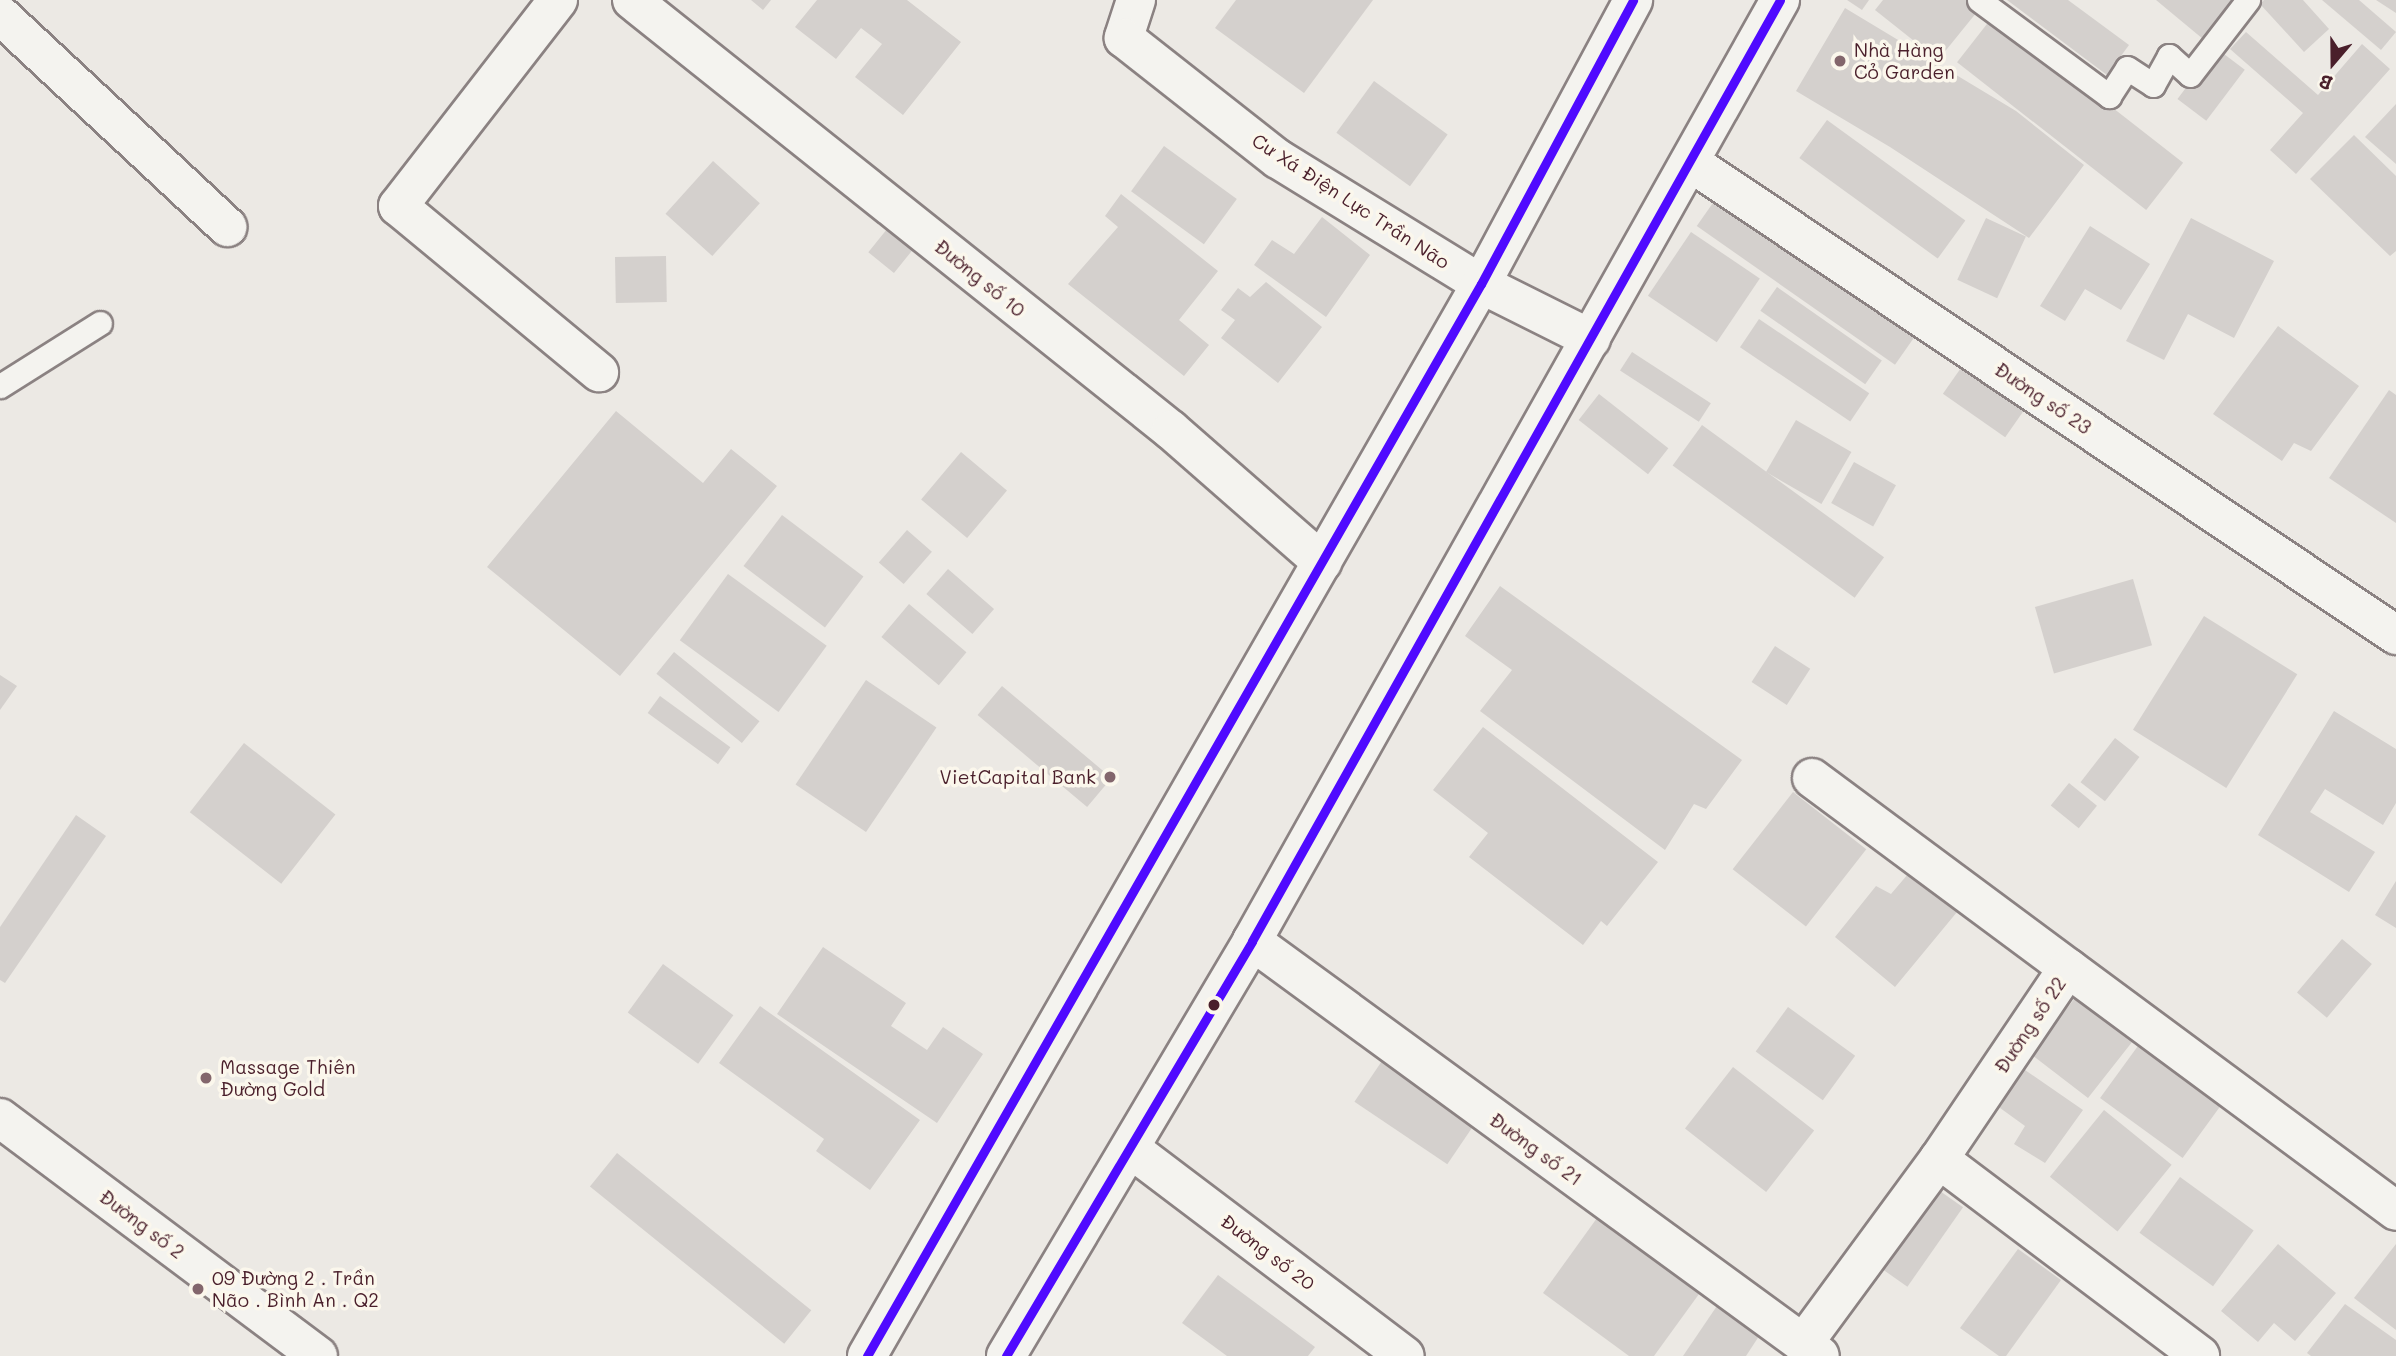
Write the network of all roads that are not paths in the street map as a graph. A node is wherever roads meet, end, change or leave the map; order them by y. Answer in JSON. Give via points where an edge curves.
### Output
{"nodes":[{"id":1,"x":558,"y":0,"type":"edge"},
{"id":2,"x":632,"y":0,"type":"edge"},
{"id":3,"x":1136,"y":0,"type":"edge"},
{"id":4,"x":1633,"y":0,"type":"edge"},
{"id":5,"x":1780,"y":0,"type":"edge"},
{"id":6,"x":1979,"y":0,"type":"edge"},
{"id":7,"x":2248,"y":0,"type":"edge"},
{"id":8,"x":0,"y":15,"type":"edge"},
{"id":9,"x":1690,"y":162,"type":"junction"},
{"id":10,"x":227,"y":227,"type":"dead end"},
{"id":11,"x":1481,"y":284,"type":"junction"},
{"id":12,"x":100,"y":323,"type":"dead end"},
{"id":13,"x":1591,"y":340,"type":"junction"},
{"id":14,"x":599,"y":372,"type":"dead end"},
{"id":15,"x":0,"y":386,"type":"edge"},
{"id":16,"x":1322,"y":562,"type":"junction"},
{"id":17,"x":2396,"y":635,"type":"edge"},
{"id":18,"x":1812,"y":778,"type":"dead end"},
{"id":19,"x":1252,"y":942,"type":"junction"},
{"id":20,"x":2068,"y":968,"type":"junction"},
{"id":21,"x":0,"y":1118,"type":"edge"},
{"id":22,"x":1131,"y":1149,"type":"junction"},
{"id":23,"x":1939,"y":1160,"type":"junction"},
{"id":24,"x":2396,"y":1211,"type":"edge"},
{"id":25,"x":1812,"y":1350,"type":"edge"},
{"id":26,"x":318,"y":1356,"type":"edge"},
{"id":27,"x":867,"y":1356,"type":"edge"},
{"id":28,"x":1006,"y":1356,"type":"edge"},
{"id":29,"x":1405,"y":1356,"type":"edge"},
{"id":30,"x":2200,"y":1356,"type":"edge"}],
"edges":[{"from":1,"to":14,"type":"street","via":[[398,206]]},
{"from":2,"to":16,"type":"street","name":"Đường số 10","via":[[1171,430]]},
{"from":3,"to":11,"type":"street","name":"Cư Xá Điện Lực Trần Não","via":[[1124,38],[1278,159]]},
{"from":4,"to":11,"type":"street"},
{"from":5,"to":9,"type":"street"},
{"from":6,"to":7,"type":"lane","via":[[2109,96],[2127,68],[2153,85],[2169,56],[2190,75]]},
{"from":8,"to":10,"type":"street"},
{"from":9,"to":13,"type":"street"},
{"from":9,"to":17,"type":"street","name":"Đường số 23"},
{"from":11,"to":13,"type":"street","name":"Cư Xá Điện Lực Trần Não"},
{"from":11,"to":16,"type":"street"},
{"from":12,"to":15,"type":"lane"},
{"from":13,"to":19,"type":"street"},
{"from":16,"to":27,"type":"street"},
{"from":18,"to":20,"type":"street"},
{"from":19,"to":22,"type":"street"},
{"from":19,"to":25,"type":"street","name":"Đường số 21"},
{"from":20,"to":23,"type":"street","name":"Đường số 22"},
{"from":20,"to":24,"type":"street","name":"Đường số 22"},
{"from":21,"to":26,"type":"street","name":"Đường số 2"},
{"from":22,"to":28,"type":"street"},
{"from":22,"to":29,"type":"street","name":"Đường số 20"},
{"from":23,"to":25,"type":"street","name":"Đường số 22"},
{"from":23,"to":30,"type":"street"}]}
